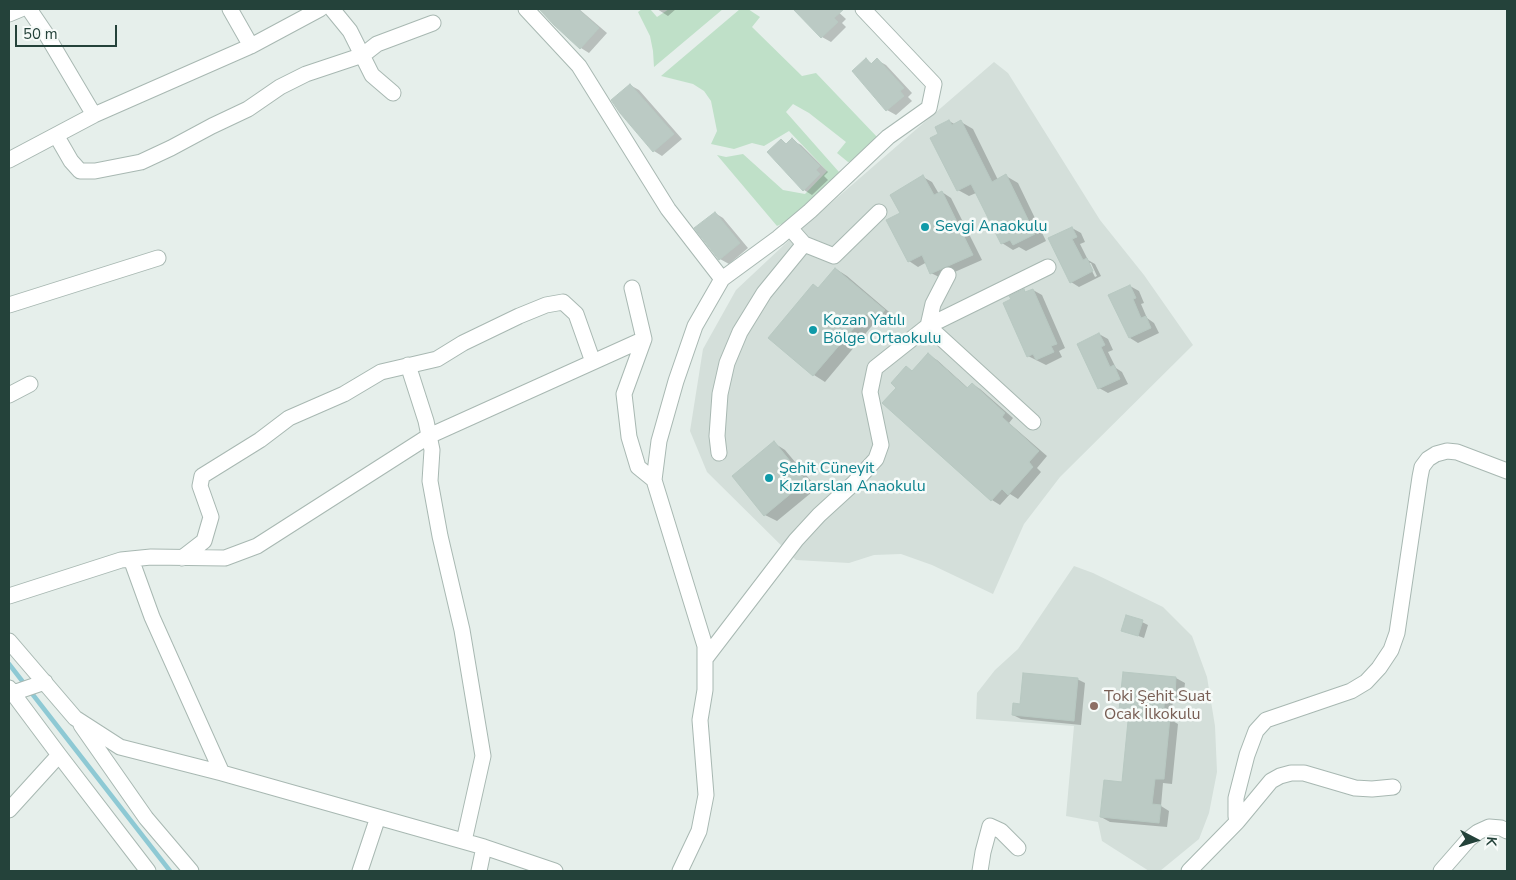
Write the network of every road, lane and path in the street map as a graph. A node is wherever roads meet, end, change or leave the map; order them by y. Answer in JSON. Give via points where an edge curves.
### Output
{"nodes":[{"id":1,"x":22,"y":9,"type":"edge"},
{"id":2,"x":29,"y":9,"type":"edge"},
{"id":3,"x":230,"y":9,"type":"edge"},
{"id":4,"x":320,"y":9,"type":"edge"},
{"id":5,"x":332,"y":9,"type":"edge"},
{"id":6,"x":526,"y":9,"type":"edge"},
{"id":7,"x":863,"y":9,"type":"edge"},
{"id":8,"x":9,"y":14,"type":"edge"},
{"id":9,"x":433,"y":23,"type":"dead end"},
{"id":10,"x":251,"y":46,"type":"junction"},
{"id":11,"x":363,"y":55,"type":"junction"},
{"id":12,"x":393,"y":92,"type":"dead end"},
{"id":13,"x":94,"y":115,"type":"junction"},
{"id":14,"x":56,"y":135,"type":"junction"},
{"id":15,"x":9,"y":160,"type":"edge"},
{"id":16,"x":879,"y":212,"type":"dead end"},
{"id":17,"x":790,"y":228,"type":"junction"},
{"id":18,"x":804,"y":244,"type":"junction"},
{"id":19,"x":158,"y":258,"type":"dead end"},
{"id":20,"x":1048,"y":267,"type":"dead end"},
{"id":21,"x":948,"y":275,"type":"dead end"},
{"id":22,"x":722,"y":279,"type":"junction"},
{"id":23,"x":632,"y":288,"type":"dead end"},
{"id":24,"x":9,"y":305,"type":"edge"},
{"id":25,"x":928,"y":326,"type":"junction"},
{"id":26,"x":644,"y":339,"type":"junction"},
{"id":27,"x":593,"y":362,"type":"junction"},
{"id":28,"x":408,"y":365,"type":"junction"},
{"id":29,"x":30,"y":384,"type":"dead end"},
{"id":30,"x":9,"y":395,"type":"edge"},
{"id":31,"x":1033,"y":422,"type":"dead end"},
{"id":32,"x":429,"y":436,"type":"junction"},
{"id":33,"x":719,"y":453,"type":"dead end"},
{"id":34,"x":1507,"y":471,"type":"edge"},
{"id":35,"x":654,"y":480,"type":"junction"},
{"id":36,"x":182,"y":558,"type":"junction"},
{"id":37,"x":131,"y":559,"type":"junction"},
{"id":38,"x":9,"y":596,"type":"edge"},
{"id":39,"x":9,"y":641,"type":"edge"},
{"id":40,"x":705,"y":659,"type":"junction"},
{"id":41,"x":45,"y":682,"type":"junction"},
{"id":42,"x":10,"y":691,"type":"edge"},
{"id":43,"x":75,"y":718,"type":"junction"},
{"id":44,"x":59,"y":755,"type":"junction"},
{"id":45,"x":222,"y":773,"type":"junction"},
{"id":46,"x":1393,"y":788,"type":"dead end"},
{"id":47,"x":9,"y":810,"type":"edge"},
{"id":48,"x":378,"y":817,"type":"junction"},
{"id":49,"x":1237,"y":822,"type":"junction"},
{"id":50,"x":1507,"y":831,"type":"edge"},
{"id":51,"x":464,"y":842,"type":"junction"},
{"id":52,"x":484,"y":847,"type":"junction"},
{"id":53,"x":1018,"y":848,"type":"dead end"},
{"id":54,"x":148,"y":871,"type":"edge"},
{"id":55,"x":191,"y":871,"type":"edge"},
{"id":56,"x":360,"y":871,"type":"edge"},
{"id":57,"x":479,"y":871,"type":"edge"},
{"id":58,"x":555,"y":871,"type":"edge"},
{"id":59,"x":680,"y":871,"type":"edge"},
{"id":60,"x":980,"y":871,"type":"edge"},
{"id":61,"x":1189,"y":871,"type":"edge"},
{"id":62,"x":1441,"y":871,"type":"edge"}],
"edges":[{"from":1,"to":8,"type":"street"},
{"from":2,"to":13,"type":"street"},
{"from":3,"to":10,"type":"street"},
{"from":4,"to":10,"type":"street"},
{"from":5,"to":11,"type":"street","via":[[350,31]]},
{"from":6,"to":22,"type":"street","via":[[580,66],[668,209]]},
{"from":7,"to":17,"type":"street","via":[[934,84],[929,108],[888,137]]},
{"from":9,"to":11,"type":"street","via":[[378,44]]},
{"from":10,"to":13,"type":"street"},
{"from":11,"to":12,"type":"street","via":[[372,75]]},
{"from":11,"to":14,"type":"street","via":[[306,74],[248,109],[141,162],[80,171]]},
{"from":13,"to":14,"type":"street"},
{"from":14,"to":15,"type":"street"},
{"from":16,"to":18,"type":"street","via":[[834,256]]},
{"from":17,"to":18,"type":"street"},
{"from":17,"to":22,"type":"street"},
{"from":18,"to":33,"type":"street","via":[[764,293],[740,332],[727,363],[720,394]]},
{"from":19,"to":24,"type":"street"},
{"from":20,"to":25,"type":"street"},
{"from":21,"to":25,"type":"street","via":[[933,304]]},
{"from":22,"to":35,"type":"street","via":[[695,326],[679,372],[659,441]]},
{"from":23,"to":26,"type":"street"},
{"from":25,"to":31,"type":"street"},
{"from":25,"to":40,"type":"street","via":[[876,368],[870,392],[881,445],[876,459],[796,540]]},
{"from":26,"to":27,"type":"street"},
{"from":26,"to":35,"type":"street","via":[[624,394],[629,437],[638,467]]},
{"from":27,"to":28,"type":"street","via":[[576,314],[564,302],[519,316],[438,359]]},
{"from":27,"to":32,"type":"street"},
{"from":28,"to":32,"type":"street"},
{"from":28,"to":36,"type":"street","via":[[380,372],[344,394],[289,418],[202,476],[200,486],[212,517],[204,541]]},
{"from":29,"to":30,"type":"street"},
{"from":32,"to":36,"type":"street","via":[[257,546],[225,558]]},
{"from":32,"to":51,"type":"street","via":[[432,450],[430,481],[462,630],[483,756]]},
{"from":34,"to":49,"type":"street","via":[[1458,452],[1447,451],[1436,454],[1422,467],[1391,650],[1366,682],[1351,691],[1266,720],[1256,731],[1236,798]]},
{"from":35,"to":40,"type":"street","via":[[705,646]]},
{"from":36,"to":37,"type":"street"},
{"from":37,"to":38,"type":"street"},
{"from":37,"to":45,"type":"street","via":[[152,617]]},
{"from":39,"to":41,"type":"street"},
{"from":40,"to":59,"type":"street","via":[[705,690],[700,720],[706,795],[699,831]]},
{"from":41,"to":42,"type":"street"},
{"from":41,"to":43,"type":"street"},
{"from":42,"to":44,"type":"street"},
{"from":43,"to":45,"type":"street","via":[[120,747]]},
{"from":43,"to":55,"type":"street","via":[[146,818]]},
{"from":44,"to":47,"type":"street"},
{"from":44,"to":54,"type":"street"},
{"from":45,"to":48,"type":"street"},
{"from":46,"to":49,"type":"street","via":[[1355,788],[1291,773],[1271,782]]},
{"from":48,"to":51,"type":"street"},
{"from":48,"to":56,"type":"street"},
{"from":49,"to":61,"type":"street"},
{"from":50,"to":62,"type":"street","via":[[1489,827],[1478,832]]},
{"from":51,"to":52,"type":"street"},
{"from":52,"to":57,"type":"street"},
{"from":52,"to":58,"type":"street"},
{"from":53,"to":60,"type":"street","via":[[1001,831],[990,826]]}]}
